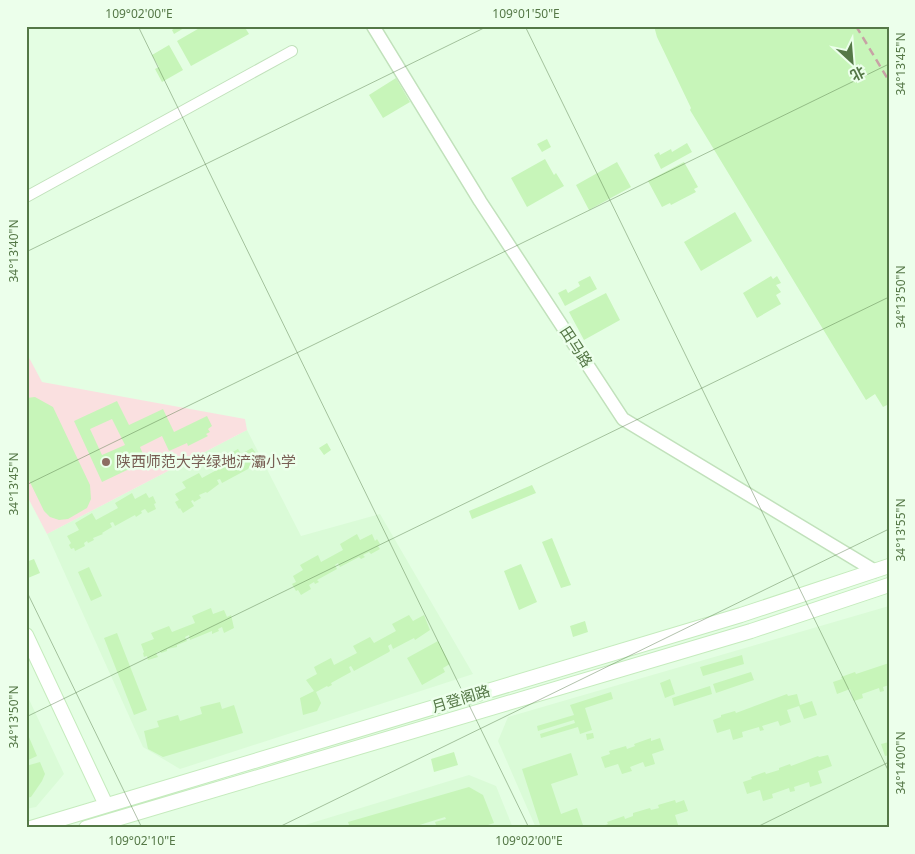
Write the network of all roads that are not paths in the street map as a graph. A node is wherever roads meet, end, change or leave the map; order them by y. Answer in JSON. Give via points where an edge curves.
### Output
{"nodes":[{"id":1,"x":372,"y":26,"type":"edge"},
{"id":2,"x":292,"y":51,"type":"dead end"},
{"id":3,"x":26,"y":197,"type":"edge"},
{"id":4,"x":889,"y":566,"type":"edge"},
{"id":5,"x":875,"y":571,"type":"junction"},
{"id":6,"x":889,"y":585,"type":"edge"},
{"id":7,"x":26,"y":635,"type":"edge"},
{"id":8,"x":106,"y":805,"type":"junction"},
{"id":9,"x":116,"y":824,"type":"edge"},
{"id":10,"x":101,"y":826,"type":"edge"},
{"id":11,"x":31,"y":828,"type":"edge"},
{"id":12,"x":86,"y":828,"type":"edge"}],
"edges":[{"from":1,"to":5,"type":"street","name":"田马路","via":[[480,202],[623,419]]},
{"from":2,"to":3,"type":"street"},
{"from":4,"to":5,"type":"main road","name":"月登阁路"},
{"from":5,"to":8,"type":"main road","name":"月登阁路","via":[[741,615]]},
{"from":6,"to":9,"type":"main road","name":"月登阁路","via":[[751,631]]},
{"from":7,"to":8,"type":"main road"},
{"from":8,"to":9,"type":"street"},
{"from":8,"to":10,"type":"street"},
{"from":8,"to":11,"type":"main road","name":"月登阁路"},
{"from":9,"to":10,"type":"main road","name":"月登阁路"},
{"from":10,"to":12,"type":"main road","name":"月登阁路"}]}
